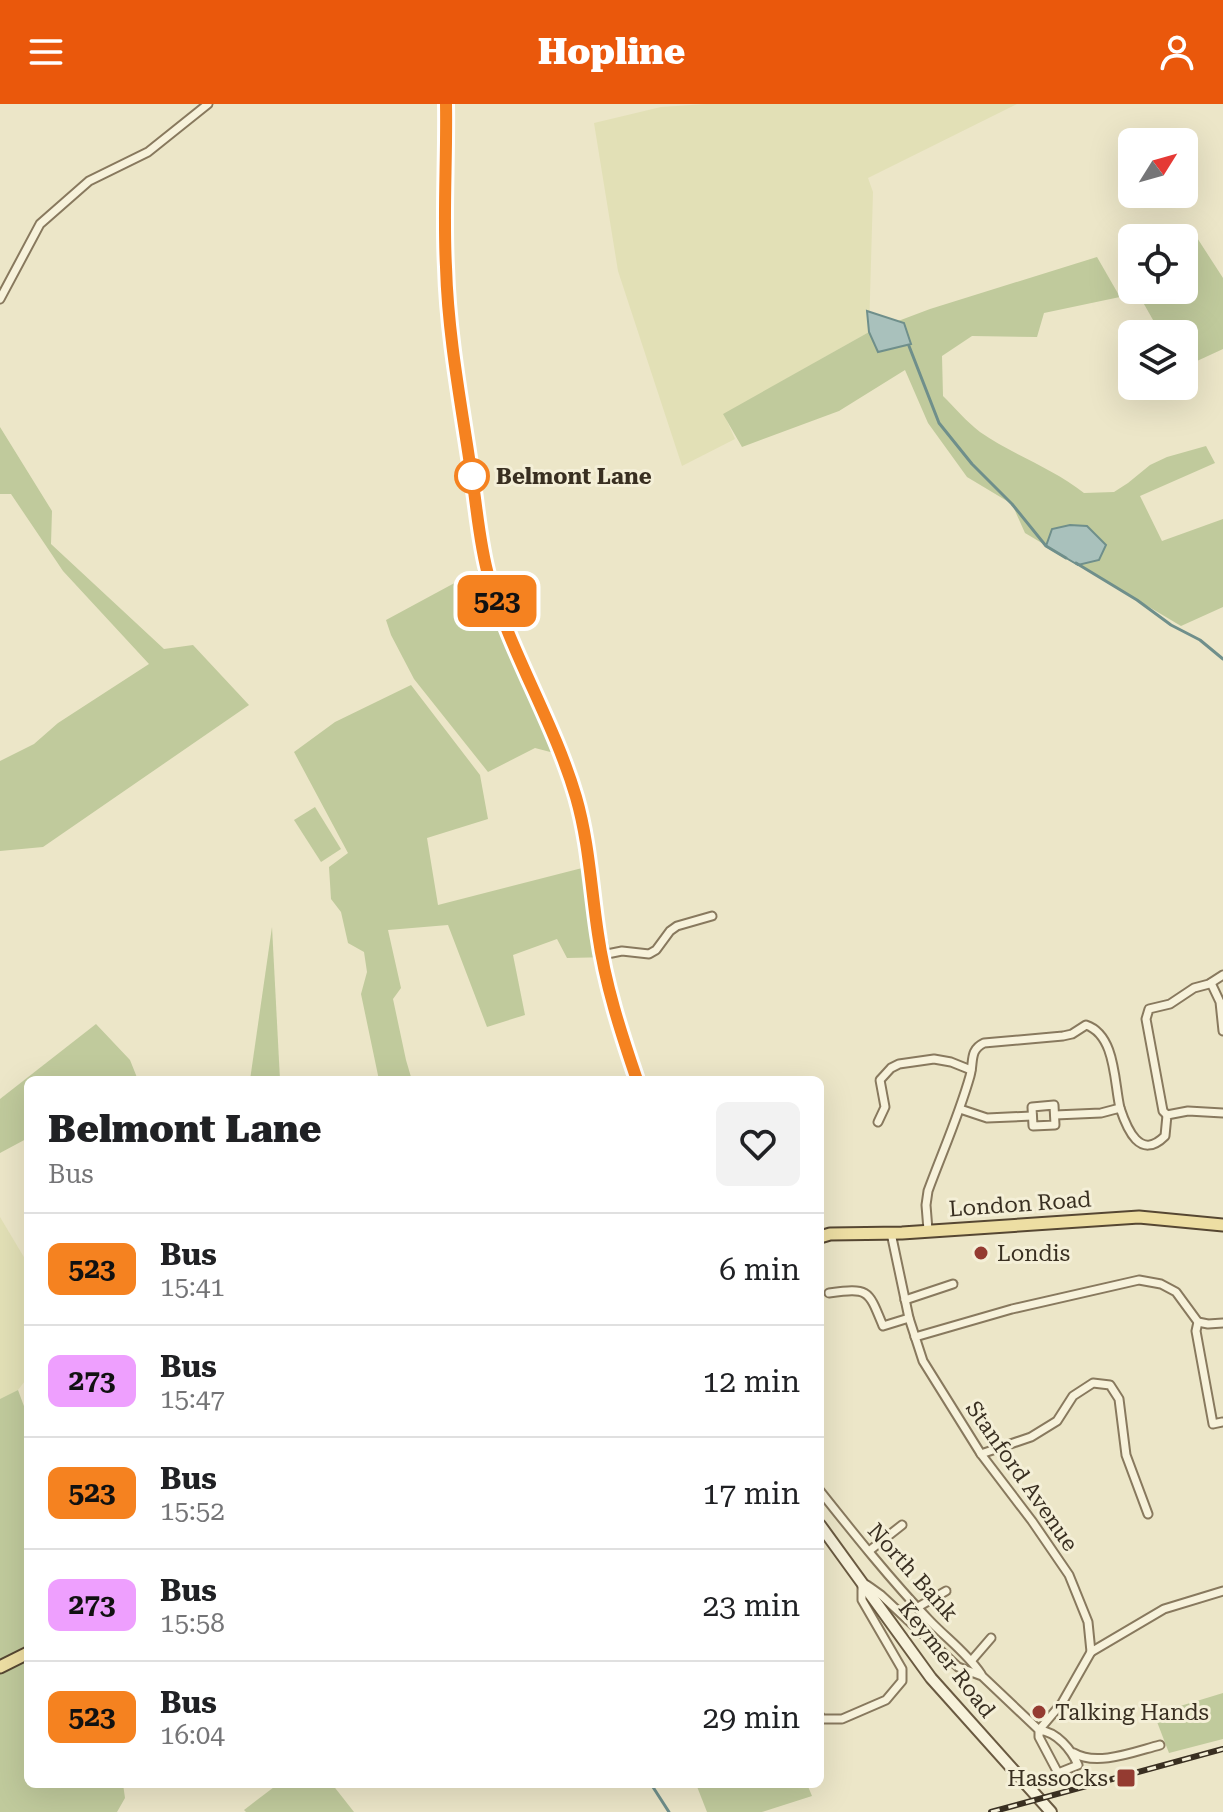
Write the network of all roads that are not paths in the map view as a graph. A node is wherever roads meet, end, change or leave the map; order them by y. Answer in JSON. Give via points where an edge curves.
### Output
{"nodes":[{"id":1,"x":208,"y":104,"type":"edge"},
{"id":2,"x":446,"y":104,"type":"edge"},
{"id":3,"x":0,"y":299,"type":"edge"},
{"id":4,"x":712,"y":916,"type":"dead end"},
{"id":5,"x":602,"y":955,"type":"junction"},
{"id":6,"x":1223,"y":975,"type":"edge"},
{"id":7,"x":1211,"y":983,"type":"junction"},
{"id":8,"x":1223,"y":1031,"type":"edge"},
{"id":9,"x":971,"y":1070,"type":"junction"},
{"id":10,"x":636,"y":1076,"type":"edge"},
{"id":11,"x":1120,"y":1108,"type":"junction"},
{"id":12,"x":960,"y":1109,"type":"junction"},
{"id":13,"x":1223,"y":1113,"type":"edge"},
{"id":14,"x":1055,"y":1115,"type":"junction"},
{"id":15,"x":1167,"y":1115,"type":"junction"},
{"id":16,"x":1032,"y":1116,"type":"junction"},
{"id":17,"x":878,"y":1122,"type":"dead end"},
{"id":18,"x":1223,"y":1225,"type":"edge"},
{"id":19,"x":928,"y":1230,"type":"junction"},
{"id":20,"x":891,"y":1233,"type":"junction"},
{"id":21,"x":824,"y":1236,"type":"edge"},
{"id":22,"x":953,"y":1284,"type":"dead end"},
{"id":23,"x":829,"y":1293,"type":"dead end"},
{"id":24,"x":905,"y":1300,"type":"junction"},
{"id":25,"x":909,"y":1318,"type":"junction"},
{"id":26,"x":1198,"y":1322,"type":"junction"},
{"id":27,"x":1223,"y":1323,"type":"edge"},
{"id":28,"x":915,"y":1337,"type":"junction"},
{"id":29,"x":1222,"y":1422,"type":"edge"},
{"id":30,"x":981,"y":1454,"type":"junction"},
{"id":31,"x":824,"y":1496,"type":"edge"},
{"id":32,"x":1148,"y":1514,"type":"dead end"},
{"id":33,"x":902,"y":1525,"type":"dead end"},
{"id":34,"x":824,"y":1530,"type":"edge"},
{"id":35,"x":869,"y":1551,"type":"junction"},
{"id":36,"x":862,"y":1581,"type":"junction"},
{"id":37,"x":946,"y":1591,"type":"dead end"},
{"id":38,"x":1223,"y":1591,"type":"edge"},
{"id":39,"x":918,"y":1607,"type":"junction"},
{"id":40,"x":991,"y":1638,"type":"dead end"},
{"id":41,"x":1091,"y":1652,"type":"junction"},
{"id":42,"x":24,"y":1655,"type":"edge"},
{"id":43,"x":972,"y":1660,"type":"junction"},
{"id":44,"x":0,"y":1667,"type":"edge"},
{"id":45,"x":982,"y":1676,"type":"junction"},
{"id":46,"x":824,"y":1719,"type":"edge"},
{"id":47,"x":1039,"y":1730,"type":"junction"},
{"id":48,"x":1160,"y":1745,"type":"dead end"},
{"id":49,"x":1072,"y":1752,"type":"junction"},
{"id":50,"x":1051,"y":1812,"type":"edge"}],
"edges":[{"from":1,"to":3,"type":"street","via":[[148,152],[89,181],[40,224]]},
{"from":2,"to":5,"type":"main road","via":[[449,314],[486,566],[576,798]]},
{"from":4,"to":5,"type":"street","via":[[677,926],[649,954]]},
{"from":5,"to":10,"type":"main road"},
{"from":6,"to":7,"type":"street"},
{"from":7,"to":8,"type":"street","via":[[1220,1002]]},
{"from":7,"to":15,"type":"street","via":[[1147,1012]]},
{"from":9,"to":11,"type":"street","via":[[974,1051],[984,1043],[1063,1036],[1091,1026],[1110,1050]]},
{"from":9,"to":12,"type":"street"},
{"from":9,"to":17,"type":"street","via":[[934,1059],[891,1068],[880,1080],[885,1107]]},
{"from":11,"to":14,"type":"street"},
{"from":11,"to":15,"type":"street","via":[[1128,1131],[1143,1144],[1159,1143],[1165,1136]]},
{"from":12,"to":16,"type":"street","via":[[987,1118]]},
{"from":12,"to":19,"type":"street","via":[[928,1191]]},
{"from":13,"to":15,"type":"street"},
{"from":14,"to":16,"type":"street","via":[[1054,1105],[1032,1107]]},
{"from":14,"to":16,"type":"street","via":[[1055,1125],[1033,1126]]},
{"from":18,"to":19,"type":"main road","name":"London Road","via":[[1139,1217]]},
{"from":19,"to":20,"type":"main road","name":"London Road"},
{"from":20,"to":21,"type":"main road","name":"London Road"},
{"from":20,"to":24,"type":"street","name":"Stanford Avenue"},
{"from":22,"to":24,"type":"street"},
{"from":23,"to":25,"type":"street","via":[[866,1293],[883,1326]]},
{"from":24,"to":25,"type":"street","name":"Stanford Avenue"},
{"from":25,"to":28,"type":"street","name":"Stanford Avenue"},
{"from":26,"to":27,"type":"street"},
{"from":26,"to":28,"type":"street","via":[[1176,1292],[1139,1280]]},
{"from":26,"to":29,"type":"street","via":[[1213,1424]]},
{"from":28,"to":30,"type":"street","name":"Stanford Avenue","via":[[923,1361]]},
{"from":30,"to":32,"type":"street","via":[[1031,1437],[1057,1421],[1073,1396],[1093,1383],[1110,1385],[1119,1399],[1126,1455]]},
{"from":30,"to":41,"type":"street","name":"Stanford Avenue","via":[[1069,1575],[1088,1622]]},
{"from":31,"to":35,"type":"street","name":"North Bank"},
{"from":33,"to":35,"type":"street"},
{"from":34,"to":36,"type":"main road","name":"Keymer Road"},
{"from":35,"to":39,"type":"street","name":"North Bank"},
{"from":36,"to":45,"type":"street","via":[[958,1667]]},
{"from":36,"to":46,"type":"street","via":[[862,1600],[902,1669],[902,1681],[886,1700],[842,1719]]},
{"from":36,"to":50,"type":"main road","name":"Keymer Road","via":[[931,1678]]},
{"from":37,"to":39,"type":"street"},
{"from":38,"to":41,"type":"street","via":[[1164,1609]]},
{"from":39,"to":43,"type":"street","name":"North Bank"},
{"from":40,"to":43,"type":"street"},
{"from":41,"to":47,"type":"street","via":[[1062,1703]]},
{"from":42,"to":44,"type":"main road"},
{"from":43,"to":45,"type":"street","name":"North Bank"},
{"from":45,"to":47,"type":"street"},
{"from":47,"to":49,"type":"street","via":[[1050,1731]]},
{"from":47,"to":49,"type":"street","via":[[1058,1773],[1078,1765]]},
{"from":48,"to":49,"type":"street","via":[[1102,1759]]}]}
